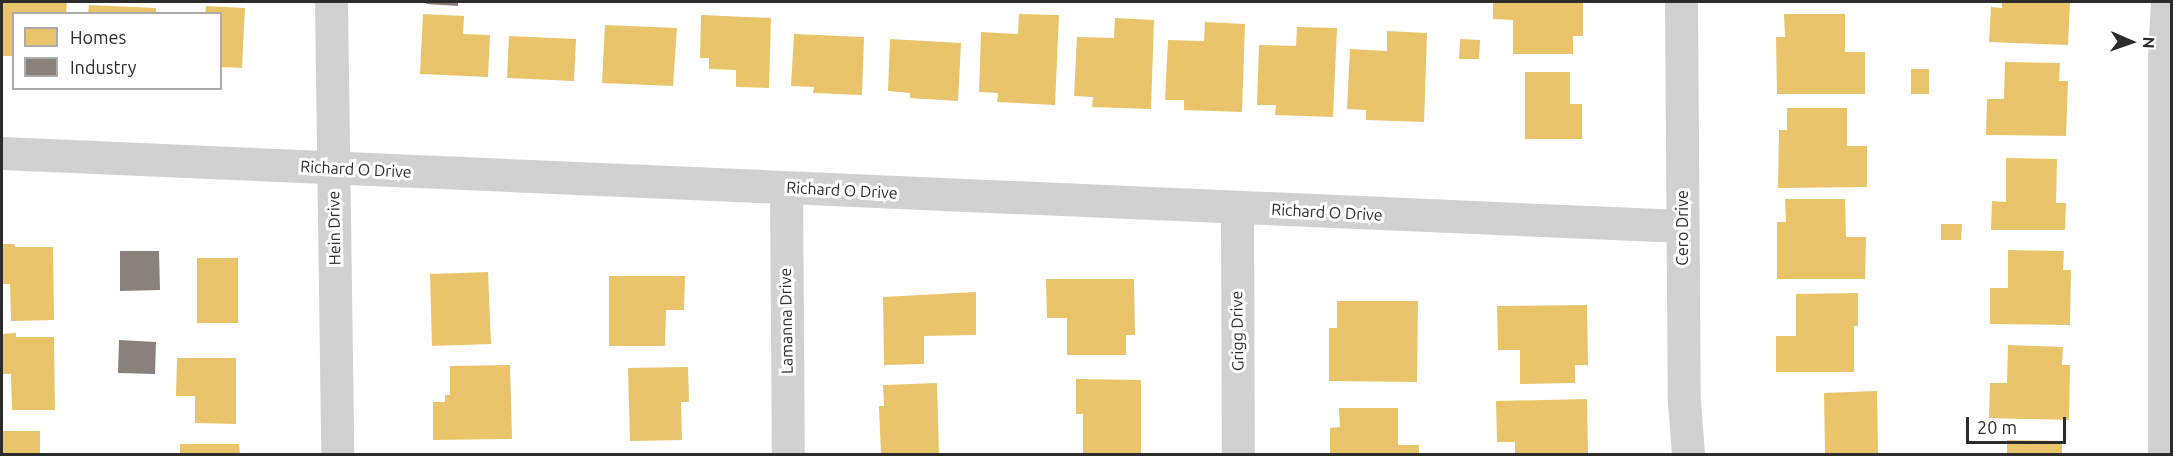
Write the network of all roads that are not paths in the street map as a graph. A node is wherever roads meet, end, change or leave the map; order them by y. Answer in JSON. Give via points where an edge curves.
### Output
{"nodes":[{"id":1,"x":331,"y":2,"type":"edge"},
{"id":2,"x":1681,"y":2,"type":"edge"},
{"id":3,"x":2167,"y":2,"type":"edge"},
{"id":4,"x":2,"y":153,"type":"edge"},
{"id":5,"x":333,"y":168,"type":"junction"},
{"id":6,"x":786,"y":188,"type":"junction"},
{"id":7,"x":1237,"y":208,"type":"junction"},
{"id":8,"x":2168,"y":219,"type":"edge"},
{"id":9,"x":1682,"y":226,"type":"junction"},
{"id":10,"x":337,"y":454,"type":"edge"},
{"id":11,"x":788,"y":454,"type":"edge"},
{"id":12,"x":1238,"y":454,"type":"edge"},
{"id":13,"x":1688,"y":454,"type":"edge"},
{"id":14,"x":2164,"y":454,"type":"edge"}],
"edges":[{"from":1,"to":5,"type":"street","name":"Hein Drive"},
{"from":2,"to":9,"type":"street","name":"Cero Drive"},
{"from":3,"to":8,"type":"street","via":[[2164,57]]},
{"from":4,"to":5,"type":"street","name":"Richard O Drive"},
{"from":5,"to":6,"type":"street","name":"Richard O Drive"},
{"from":5,"to":10,"type":"street","name":"Hein Drive"},
{"from":6,"to":7,"type":"street","name":"Richard O Drive"},
{"from":6,"to":11,"type":"street","name":"Lamanna Drive"},
{"from":7,"to":9,"type":"street","name":"Richard O Drive"},
{"from":7,"to":12,"type":"street","name":"Grigg Drive"},
{"from":8,"to":14,"type":"street"},
{"from":9,"to":13,"type":"street","name":"Cero Drive"}]}
